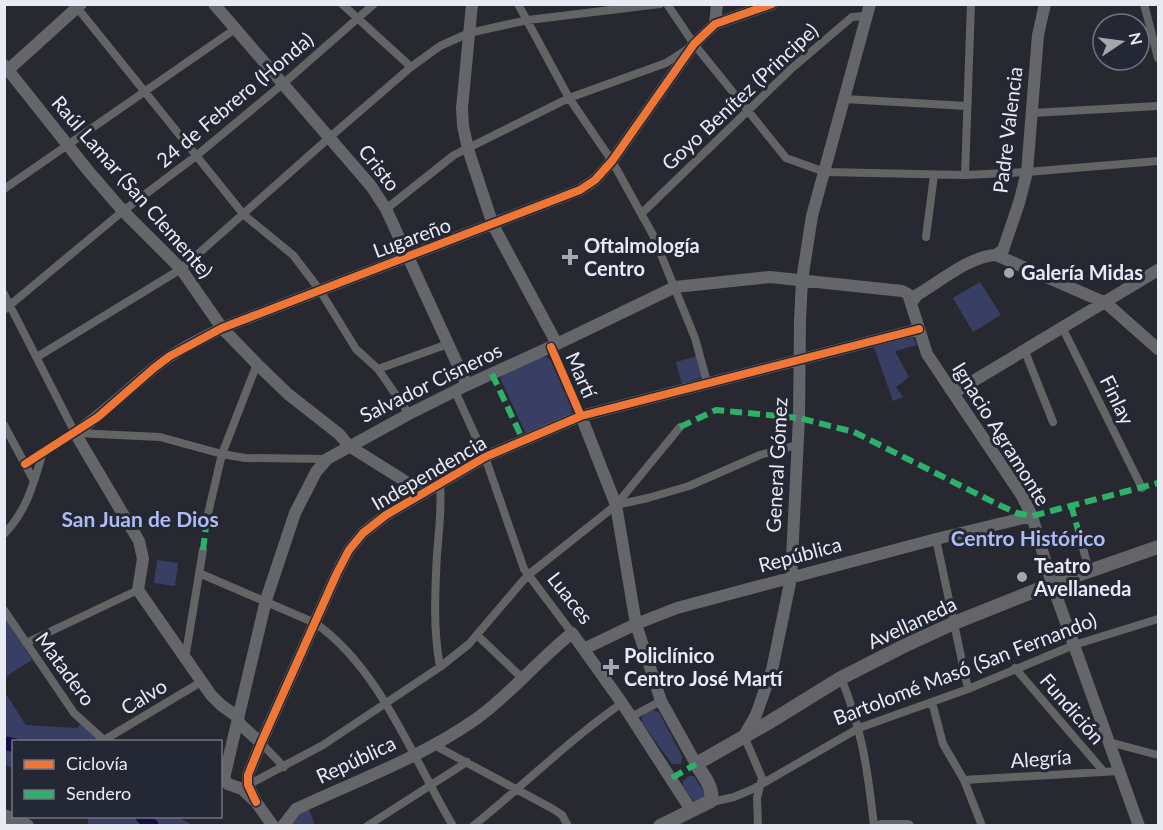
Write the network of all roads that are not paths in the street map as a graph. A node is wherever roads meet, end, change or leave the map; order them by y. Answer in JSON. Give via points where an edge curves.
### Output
{"nodes":[{"id":1,"x":213,"y":4,"type":"edge"},
{"id":2,"x":342,"y":4,"type":"edge"},
{"id":3,"x":374,"y":4,"type":"edge"},
{"id":4,"x":472,"y":4,"type":"edge"},
{"id":5,"x":518,"y":4,"type":"edge"},
{"id":6,"x":660,"y":4,"type":"edge"},
{"id":7,"x":666,"y":4,"type":"edge"},
{"id":8,"x":717,"y":4,"type":"edge"},
{"id":9,"x":772,"y":4,"type":"edge"},
{"id":10,"x":971,"y":4,"type":"edge"},
{"id":11,"x":1045,"y":4,"type":"edge"},
{"id":12,"x":1144,"y":4,"type":"edge"},
{"id":13,"x":78,"y":6,"type":"edge"},
{"id":14,"x":868,"y":10,"type":"edge"},
{"id":15,"x":358,"y":18,"type":"junction"},
{"id":16,"x":528,"y":20,"type":"junction"},
{"id":17,"x":715,"y":24,"type":"junction"},
{"id":18,"x":235,"y":28,"type":"junction"},
{"id":19,"x":469,"y":33,"type":"junction"},
{"id":20,"x":694,"y":44,"type":"junction"},
{"id":21,"x":1158,"y":58,"type":"edge"},
{"id":22,"x":411,"y":68,"type":"junction"},
{"id":23,"x":6,"y":69,"type":"edge"},
{"id":24,"x":284,"y":84,"type":"junction"},
{"id":25,"x":145,"y":92,"type":"junction"},
{"id":26,"x":569,"y":99,"type":"junction"},
{"id":27,"x":844,"y":99,"type":"junction"},
{"id":28,"x":968,"y":106,"type":"junction"},
{"id":29,"x":1158,"y":106,"type":"edge"},
{"id":30,"x":747,"y":111,"type":"junction"},
{"id":31,"x":1032,"y":113,"type":"junction"},
{"id":32,"x":330,"y":137,"type":"junction"},
{"id":33,"x":67,"y":144,"type":"junction"},
{"id":34,"x":468,"y":148,"type":"junction"},
{"id":35,"x":196,"y":156,"type":"junction"},
{"id":36,"x":612,"y":160,"type":"junction"},
{"id":37,"x":1158,"y":161,"type":"edge"},
{"id":38,"x":825,"y":172,"type":"junction"},
{"id":39,"x":1027,"y":172,"type":"junction"},
{"id":40,"x":965,"y":175,"type":"junction"},
{"id":41,"x":934,"y":176,"type":"junction"},
{"id":42,"x":4,"y":189,"type":"edge"},
{"id":43,"x":386,"y":208,"type":"junction"},
{"id":44,"x":123,"y":211,"type":"junction"},
{"id":45,"x":642,"y":213,"type":"junction"},
{"id":46,"x":244,"y":214,"type":"junction"},
{"id":47,"x":493,"y":225,"type":"junction"},
{"id":48,"x":926,"y":237,"type":"dead end"},
{"id":49,"x":996,"y":255,"type":"junction"},
{"id":50,"x":409,"y":257,"type":"junction"},
{"id":51,"x":181,"y":269,"type":"junction"},
{"id":52,"x":1158,"y":270,"type":"edge"},
{"id":53,"x":802,"y":280,"type":"junction"},
{"id":54,"x":675,"y":287,"type":"junction"},
{"id":55,"x":319,"y":289,"type":"junction"},
{"id":56,"x":4,"y":294,"type":"edge"},
{"id":57,"x":912,"y":302,"type":"junction"},
{"id":58,"x":1106,"y":303,"type":"junction"},
{"id":59,"x":8,"y":308,"type":"edge"},
{"id":60,"x":1062,"y":327,"type":"junction"},
{"id":61,"x":222,"y":328,"type":"junction"},
{"id":62,"x":919,"y":329,"type":"junction"},
{"id":63,"x":448,"y":344,"type":"junction"},
{"id":64,"x":557,"y":344,"type":"junction"},
{"id":65,"x":1024,"y":349,"type":"junction"},
{"id":66,"x":1158,"y":349,"type":"edge"},
{"id":67,"x":37,"y":357,"type":"junction"},
{"id":68,"x":800,"y":359,"type":"junction"},
{"id":69,"x":257,"y":364,"type":"junction"},
{"id":70,"x":378,"y":369,"type":"junction"},
{"id":71,"x":707,"y":382,"type":"junction"},
{"id":72,"x":467,"y":385,"type":"junction"},
{"id":73,"x":950,"y":390,"type":"junction"},
{"id":74,"x":455,"y":392,"type":"junction"},
{"id":75,"x":409,"y":414,"type":"junction"},
{"id":76,"x":581,"y":416,"type":"junction"},
{"id":77,"x":1053,"y":422,"type":"dead end"},
{"id":78,"x":4,"y":425,"type":"edge"},
{"id":79,"x":680,"y":427,"type":"dead end"},
{"id":80,"x":75,"y":433,"type":"junction"},
{"id":81,"x":797,"y":445,"type":"junction"},
{"id":82,"x":349,"y":446,"type":"junction"},
{"id":83,"x":222,"y":454,"type":"junction"},
{"id":84,"x":42,"y":455,"type":"junction"},
{"id":85,"x":485,"y":457,"type":"junction"},
{"id":86,"x":327,"y":459,"type":"junction"},
{"id":87,"x":25,"y":464,"type":"junction"},
{"id":88,"x":34,"y":482,"type":"junction"},
{"id":89,"x":440,"y":483,"type":"junction"},
{"id":90,"x":1142,"y":488,"type":"dead end"},
{"id":91,"x":424,"y":493,"type":"junction"},
{"id":92,"x":616,"y":505,"type":"junction"},
{"id":93,"x":1032,"y":516,"type":"junction"},
{"id":94,"x":207,"y":518,"type":"dead end"},
{"id":95,"x":4,"y":534,"type":"edge"},
{"id":96,"x":936,"y":539,"type":"junction"},
{"id":97,"x":1082,"y":544,"type":"dead end"},
{"id":98,"x":203,"y":550,"type":"dead end"},
{"id":99,"x":1157,"y":551,"type":"edge"},
{"id":100,"x":1089,"y":571,"type":"junction"},
{"id":101,"x":199,"y":573,"type":"junction"},
{"id":102,"x":527,"y":576,"type":"junction"},
{"id":103,"x":791,"y":578,"type":"junction"},
{"id":104,"x":1052,"y":584,"type":"junction"},
{"id":105,"x":138,"y":590,"type":"junction"},
{"id":106,"x":266,"y":600,"type":"junction"},
{"id":107,"x":4,"y":610,"type":"edge"},
{"id":108,"x":1158,"y":620,"type":"edge"},
{"id":109,"x":315,"y":623,"type":"junction"},
{"id":110,"x":954,"y":623,"type":"junction"},
{"id":111,"x":636,"y":624,"type":"junction"},
{"id":112,"x":572,"y":633,"type":"junction"},
{"id":113,"x":477,"y":635,"type":"junction"},
{"id":114,"x":26,"y":643,"type":"junction"},
{"id":115,"x":1074,"y":645,"type":"junction"},
{"id":116,"x":584,"y":649,"type":"junction"},
{"id":117,"x":185,"y":660,"type":"junction"},
{"id":118,"x":441,"y":667,"type":"junction"},
{"id":119,"x":1015,"y":668,"type":"junction"},
{"id":120,"x":841,"y":678,"type":"junction"},
{"id":121,"x":522,"y":679,"type":"junction"},
{"id":122,"x":201,"y":682,"type":"junction"},
{"id":123,"x":968,"y":689,"type":"junction"},
{"id":124,"x":661,"y":701,"type":"junction"},
{"id":125,"x":932,"y":702,"type":"junction"},
{"id":126,"x":385,"y":703,"type":"junction"},
{"id":127,"x":622,"y":703,"type":"junction"},
{"id":128,"x":756,"y":715,"type":"junction"},
{"id":129,"x":631,"y":717,"type":"junction"},
{"id":130,"x":237,"y":718,"type":"junction"},
{"id":131,"x":768,"y":723,"type":"junction"},
{"id":132,"x":859,"y":728,"type":"junction"},
{"id":133,"x":744,"y":736,"type":"junction"},
{"id":134,"x":104,"y":740,"type":"edge"},
{"id":135,"x":107,"y":740,"type":"edge"},
{"id":136,"x":1109,"y":742,"type":"junction"},
{"id":137,"x":261,"y":743,"type":"junction"},
{"id":138,"x":434,"y":746,"type":"junction"},
{"id":139,"x":414,"y":755,"type":"junction"},
{"id":140,"x":1158,"y":755,"type":"edge"},
{"id":141,"x":467,"y":762,"type":"junction"},
{"id":142,"x":696,"y":764,"type":"junction"},
{"id":143,"x":284,"y":766,"type":"junction"},
{"id":144,"x":1119,"y":771,"type":"junction"},
{"id":145,"x":1104,"y":772,"type":"junction"},
{"id":146,"x":964,"y":780,"type":"junction"},
{"id":147,"x":222,"y":782,"type":"edge"},
{"id":148,"x":243,"y":786,"type":"junction"},
{"id":149,"x":430,"y":787,"type":"junction"},
{"id":150,"x":758,"y":787,"type":"junction"},
{"id":151,"x":517,"y":791,"type":"junction"},
{"id":152,"x":707,"y":804,"type":"junction"},
{"id":153,"x":296,"y":809,"type":"junction"},
{"id":154,"x":4,"y":816,"type":"edge"},
{"id":155,"x":688,"y":816,"type":"edge"},
{"id":156,"x":271,"y":823,"type":"edge"},
{"id":157,"x":27,"y":825,"type":"edge"},
{"id":158,"x":283,"y":825,"type":"edge"},
{"id":159,"x":367,"y":825,"type":"edge"},
{"id":160,"x":453,"y":825,"type":"edge"},
{"id":161,"x":473,"y":825,"type":"edge"},
{"id":162,"x":568,"y":825,"type":"edge"},
{"id":163,"x":660,"y":825,"type":"edge"},
{"id":164,"x":758,"y":825,"type":"edge"},
{"id":165,"x":874,"y":825,"type":"edge"},
{"id":166,"x":881,"y":825,"type":"edge"},
{"id":167,"x":908,"y":825,"type":"edge"},
{"id":168,"x":982,"y":825,"type":"edge"},
{"id":169,"x":1139,"y":825,"type":"edge"}],
"edges":[{"from":1,"to":18,"type":"street","name":"Cristo"},
{"from":2,"to":15,"type":"street"},
{"from":3,"to":15,"type":"street","name":"24 de Febrero (Honda)"},
{"from":4,"to":19,"type":"street","name":"Martí"},
{"from":5,"to":16,"type":"street"},
{"from":6,"to":16,"type":"street"},
{"from":7,"to":20,"type":"street"},
{"from":8,"to":17,"type":"street"},
{"from":9,"to":17,"type":"street","name":"Lugareño"},
{"from":10,"to":28,"type":"street"},
{"from":11,"to":31,"type":"street","name":"Padre Valencia","via":[[1038,35]]},
{"from":12,"to":21,"type":"street"},
{"from":13,"to":23,"type":"street"},
{"from":13,"to":25,"type":"street"},
{"from":14,"to":27,"type":"street","name":"General Gómez"},
{"from":14,"to":30,"type":"street","name":"Goyo Benítez (Principe)","via":[[852,17]]},
{"from":15,"to":22,"type":"street"},
{"from":15,"to":24,"type":"street","name":"24 de Febrero (Honda)"},
{"from":16,"to":19,"type":"street"},
{"from":16,"to":26,"type":"street"},
{"from":17,"to":20,"type":"street","name":"Lugareño"},
{"from":18,"to":24,"type":"street","name":"Cristo"},
{"from":18,"to":25,"type":"street"},
{"from":19,"to":22,"type":"street","via":[[440,46]]},
{"from":19,"to":34,"type":"street","name":"Martí","via":[[462,108]]},
{"from":20,"to":26,"type":"street","via":[[666,63]]},
{"from":20,"to":30,"type":"street"},
{"from":20,"to":36,"type":"street","name":"Lugareño"},
{"from":22,"to":32,"type":"street"},
{"from":23,"to":33,"type":"street","name":"Raúl Lamar (San Clemente)"},
{"from":24,"to":32,"type":"street","name":"Cristo"},
{"from":24,"to":35,"type":"street","name":"24 de Febrero (Honda)"},
{"from":25,"to":33,"type":"street"},
{"from":25,"to":35,"type":"street"},
{"from":26,"to":34,"type":"street"},
{"from":26,"to":36,"type":"street"},
{"from":27,"to":28,"type":"street"},
{"from":27,"to":38,"type":"street","name":"General Gómez"},
{"from":28,"to":40,"type":"street"},
{"from":29,"to":31,"type":"street"},
{"from":30,"to":38,"type":"street","via":[[786,158]]},
{"from":30,"to":45,"type":"street","name":"Goyo Benítez (Principe)"},
{"from":31,"to":39,"type":"street","name":"Padre Valencia"},
{"from":32,"to":43,"type":"street","name":"Cristo"},
{"from":32,"to":46,"type":"street"},
{"from":33,"to":42,"type":"street"},
{"from":33,"to":44,"type":"street","name":"Raúl Lamar (San Clemente)"},
{"from":34,"to":43,"type":"street"},
{"from":34,"to":47,"type":"street","name":"Martí"},
{"from":35,"to":44,"type":"street","name":"24 de Febrero (Honda)"},
{"from":35,"to":46,"type":"street"},
{"from":36,"to":45,"type":"street"},
{"from":36,"to":47,"type":"street","name":"Lugareño","via":[[580,190]]},
{"from":37,"to":39,"type":"street"},
{"from":38,"to":41,"type":"street"},
{"from":38,"to":53,"type":"street","name":"General Gómez","via":[[812,216]]},
{"from":39,"to":40,"type":"street"},
{"from":39,"to":49,"type":"street","name":"Padre Valencia","via":[[1003,250]]},
{"from":40,"to":41,"type":"street"},
{"from":41,"to":48,"type":"street"},
{"from":43,"to":50,"type":"street","name":"Cristo"},
{"from":44,"to":51,"type":"street","name":"Raúl Lamar (San Clemente)"},
{"from":44,"to":59,"type":"street","name":"24 de Febrero (Honda)"},
{"from":45,"to":54,"type":"street"},
{"from":46,"to":51,"type":"street"},
{"from":46,"to":55,"type":"street","via":[[293,255]]},
{"from":47,"to":50,"type":"street","name":"Lugareño"},
{"from":47,"to":64,"type":"street","name":"Martí"},
{"from":49,"to":57,"type":"street","via":[[983,256],[964,266]]},
{"from":49,"to":58,"type":"street"},
{"from":50,"to":55,"type":"street","name":"Lugareño"},
{"from":50,"to":63,"type":"street","name":"Cristo"},
{"from":51,"to":61,"type":"street","name":"Raúl Lamar (San Clemente)"},
{"from":51,"to":67,"type":"street"},
{"from":52,"to":58,"type":"street"},
{"from":53,"to":54,"type":"street","name":"Salvador Cisneros","via":[[770,278]]},
{"from":53,"to":57,"type":"street","name":"Salvador Cisneros","via":[[902,291]]},
{"from":53,"to":68,"type":"street","name":"General Gómez"},
{"from":54,"to":64,"type":"street","name":"Salvador Cisneros"},
{"from":54,"to":71,"type":"street"},
{"from":55,"to":61,"type":"street","name":"Lugareño"},
{"from":55,"to":70,"type":"street","via":[[356,349]]},
{"from":56,"to":59,"type":"street"},
{"from":57,"to":62,"type":"street","name":"Ignacio Agramonte"},
{"from":58,"to":60,"type":"street"},
{"from":58,"to":66,"type":"street"},
{"from":59,"to":67,"type":"street"},
{"from":60,"to":65,"type":"street"},
{"from":60,"to":90,"type":"street","name":"Finlay"},
{"from":61,"to":69,"type":"street","name":"Raúl Lamar (San Clemente)"},
{"from":61,"to":80,"type":"street","name":"Lugareño","via":[[170,356]]},
{"from":62,"to":68,"type":"street","name":"Independencia"},
{"from":62,"to":73,"type":"street","name":"Ignacio Agramonte","via":[[925,349]]},
{"from":63,"to":70,"type":"street"},
{"from":63,"to":72,"type":"street","name":"Cristo"},
{"from":64,"to":72,"type":"street","name":"Salvador Cisneros"},
{"from":65,"to":73,"type":"street","via":[[960,389]]},
{"from":65,"to":77,"type":"street"},
{"from":67,"to":80,"type":"street"},
{"from":68,"to":71,"type":"street","name":"Independencia"},
{"from":68,"to":81,"type":"street","name":"General Gómez"},
{"from":69,"to":82,"type":"street","name":"Raúl Lamar (San Clemente)"},
{"from":69,"to":83,"type":"street"},
{"from":70,"to":75,"type":"street"},
{"from":71,"to":76,"type":"street","name":"Independencia"},
{"from":72,"to":74,"type":"street","name":"Salvador Cisneros"},
{"from":73,"to":93,"type":"street","name":"Ignacio Agramonte"},
{"from":74,"to":75,"type":"street","name":"Salvador Cisneros"},
{"from":74,"to":85,"type":"street","name":"Luaces"},
{"from":75,"to":82,"type":"street","name":"Salvador Cisneros"},
{"from":76,"to":85,"type":"street","name":"Independencia"},
{"from":76,"to":92,"type":"street","name":"Martí"},
{"from":78,"to":87,"type":"street"},
{"from":79,"to":92,"type":"street"},
{"from":80,"to":83,"type":"street","via":[[160,437]]},
{"from":80,"to":84,"type":"street","name":"Lugareño"},
{"from":80,"to":105,"type":"street","via":[[139,541],[143,558]]},
{"from":81,"to":92,"type":"street","via":[[760,455],[689,486]]},
{"from":81,"to":103,"type":"street","name":"General Gómez"},
{"from":82,"to":86,"type":"street","name":"Salvador Cisneros"},
{"from":82,"to":91,"type":"street","name":"Raúl Lamar (San Clemente)"},
{"from":83,"to":86,"type":"street"},
{"from":83,"to":94,"type":"street"},
{"from":84,"to":87,"type":"street","name":"Lugareño"},
{"from":84,"to":88,"type":"street"},
{"from":85,"to":89,"type":"street","name":"Independencia"},
{"from":85,"to":102,"type":"street","name":"Luaces"},
{"from":86,"to":106,"type":"street","name":"Salvador Cisneros","via":[[295,513]]},
{"from":87,"to":88,"type":"street"},
{"from":88,"to":95,"type":"street","via":[[13,525]]},
{"from":89,"to":91,"type":"street","name":"Independencia"},
{"from":89,"to":118,"type":"street","via":[[434,617]]},
{"from":91,"to":109,"type":"street","name":"Independencia","via":[[363,532],[345,558]]},
{"from":92,"to":102,"type":"street"},
{"from":92,"to":111,"type":"street","name":"Martí"},
{"from":93,"to":96,"type":"street","name":"República"},
{"from":93,"to":104,"type":"street","name":"Ignacio Agramonte"},
{"from":96,"to":103,"type":"street","name":"República"},
{"from":96,"to":110,"type":"street"},
{"from":97,"to":100,"type":"street"},
{"from":98,"to":101,"type":"street"},
{"from":99,"to":100,"type":"main road","name":"Avellaneda"},
{"from":100,"to":104,"type":"main road","name":"Avellaneda"},
{"from":101,"to":106,"type":"street"},
{"from":101,"to":117,"type":"street"},
{"from":102,"to":112,"type":"street","name":"Luaces"},
{"from":102,"to":113,"type":"street"},
{"from":103,"to":111,"type":"street","name":"República","via":[[677,608]]},
{"from":103,"to":128,"type":"street","name":"General Gómez","via":[[772,670]]},
{"from":104,"to":110,"type":"main road","name":"Avellaneda"},
{"from":104,"to":115,"type":"street","name":"Ignacio Agramonte"},
{"from":105,"to":114,"type":"street"},
{"from":105,"to":117,"type":"street"},
{"from":106,"to":109,"type":"street"},
{"from":106,"to":130,"type":"street","name":"Salvador Cisneros"},
{"from":107,"to":114,"type":"street","name":"Matadero"},
{"from":108,"to":115,"type":"street","name":"Bartolomé Masó (San Fernando)"},
{"from":109,"to":126,"type":"street","via":[[355,658]]},
{"from":109,"to":137,"type":"street","name":"Independencia"},
{"from":110,"to":120,"type":"main road","name":"Avellaneda"},
{"from":110,"to":123,"type":"street"},
{"from":111,"to":116,"type":"street","name":"República"},
{"from":111,"to":124,"type":"street","name":"Martí"},
{"from":112,"to":116,"type":"street","name":"Luaces"},
{"from":112,"to":121,"type":"street","name":"República"},
{"from":113,"to":118,"type":"street"},
{"from":113,"to":121,"type":"street"},
{"from":114,"to":134,"type":"street","name":"Matadero","via":[[74,713]]},
{"from":115,"to":119,"type":"street","name":"Bartolomé Masó (San Fernando)"},
{"from":115,"to":136,"type":"street","name":"Ignacio Agramonte"},
{"from":116,"to":127,"type":"street","name":"Luaces"},
{"from":117,"to":122,"type":"street"},
{"from":118,"to":126,"type":"street"},
{"from":119,"to":123,"type":"street","name":"Bartolomé Masó (San Fernando)"},
{"from":119,"to":145,"type":"street","name":"Fundición"},
{"from":120,"to":131,"type":"main road","name":"Avellaneda"},
{"from":120,"to":132,"type":"street"},
{"from":121,"to":138,"type":"street","name":"República","via":[[476,720]]},
{"from":122,"to":130,"type":"street"},
{"from":122,"to":135,"type":"street","name":"Calvo"},
{"from":123,"to":125,"type":"street","name":"Bartolomé Masó (San Fernando)"},
{"from":124,"to":129,"type":"street"},
{"from":124,"to":142,"type":"street","name":"Martí"},
{"from":125,"to":132,"type":"street","name":"Bartolomé Masó (San Fernando)"},
{"from":125,"to":146,"type":"street","via":[[943,744]]},
{"from":126,"to":139,"type":"street"},
{"from":126,"to":143,"type":"street"},
{"from":127,"to":129,"type":"street","name":"Luaces"},
{"from":127,"to":151,"type":"street","via":[[568,743]]},
{"from":128,"to":131,"type":"street"},
{"from":128,"to":133,"type":"street","name":"General Gómez"},
{"from":129,"to":155,"type":"street","name":"Luaces"},
{"from":130,"to":137,"type":"street"},
{"from":130,"to":147,"type":"street","name":"Salvador Cisneros"},
{"from":131,"to":133,"type":"main road","name":"Avellaneda"},
{"from":132,"to":150,"type":"street","name":"Bartolomé Masó (San Fernando)"},
{"from":132,"to":165,"type":"street"},
{"from":133,"to":142,"type":"main road","name":"Avellaneda"},
{"from":133,"to":150,"type":"street","via":[[760,772]]},
{"from":136,"to":140,"type":"street"},
{"from":136,"to":144,"type":"street","name":"Ignacio Agramonte"},
{"from":137,"to":143,"type":"street"},
{"from":137,"to":148,"type":"street","name":"Independencia"},
{"from":138,"to":139,"type":"street","name":"República"},
{"from":138,"to":141,"type":"street"},
{"from":139,"to":149,"type":"street"},
{"from":139,"to":153,"type":"street","name":"República"},
{"from":141,"to":149,"type":"street"},
{"from":141,"to":151,"type":"street"},
{"from":142,"to":152,"type":"main road","name":"Martí","via":[[712,793]]},
{"from":143,"to":148,"type":"street"},
{"from":144,"to":145,"type":"street","name":"Alegría"},
{"from":144,"to":169,"type":"street","name":"Ignacio Agramonte"},
{"from":145,"to":146,"type":"street","name":"Alegría"},
{"from":146,"to":168,"type":"street"},
{"from":147,"to":148,"type":"street","name":"Salvador Cisneros"},
{"from":148,"to":156,"type":"street","name":"Salvador Cisneros"},
{"from":149,"to":159,"type":"street"},
{"from":149,"to":160,"type":"street"},
{"from":150,"to":152,"type":"street","name":"Bartolomé Masó (San Fernando)"},
{"from":150,"to":164,"type":"street"},
{"from":151,"to":161,"type":"street"},
{"from":151,"to":162,"type":"street","via":[[553,809]]},
{"from":152,"to":155,"type":"main road","name":"Bartolomé Masó (San Fernando)"},
{"from":153,"to":156,"type":"street","name":"República"},
{"from":153,"to":158,"type":"street","name":"República"},
{"from":154,"to":157,"type":"main road"},
{"from":155,"to":163,"type":"main road","name":"Bartolomé Masó (San Fernando)"},
{"from":166,"to":167,"type":"street"}]}
